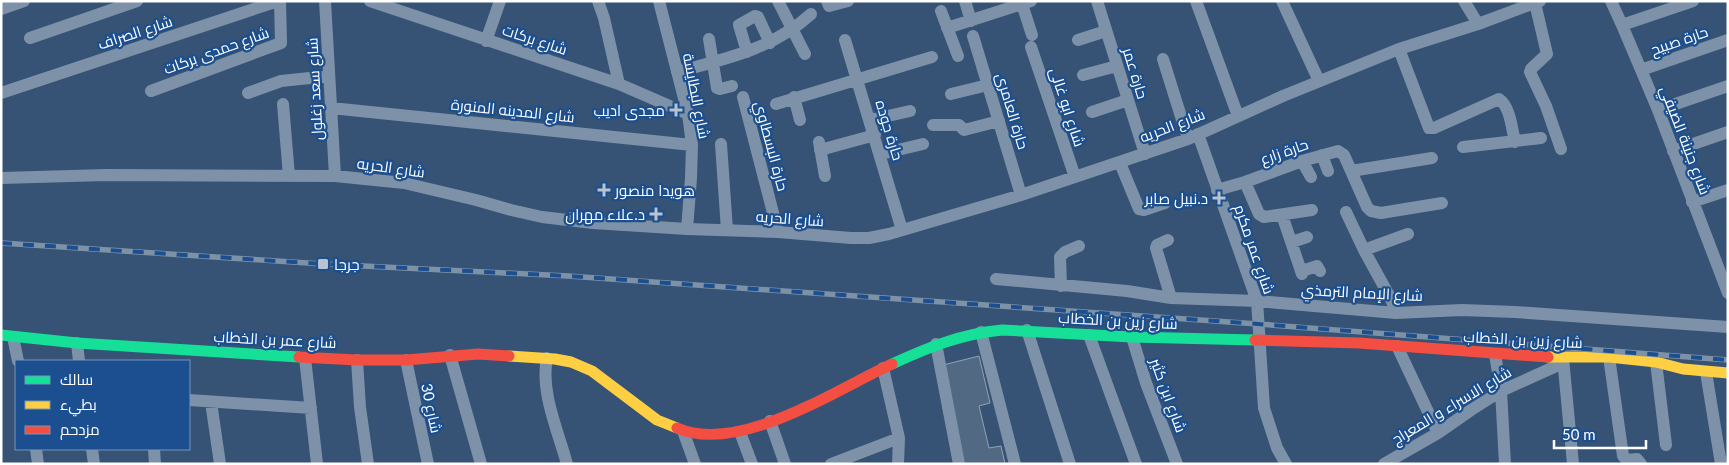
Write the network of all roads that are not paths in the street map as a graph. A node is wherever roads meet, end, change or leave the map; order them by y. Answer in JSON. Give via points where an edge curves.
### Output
{"nodes":[{"id":1,"x":24,"y":1,"type":"edge"},
{"id":2,"x":137,"y":1,"type":"edge"},
{"id":3,"x":279,"y":1,"type":"edge"},
{"id":4,"x":325,"y":1,"type":"edge"},
{"id":5,"x":370,"y":1,"type":"edge"},
{"id":6,"x":500,"y":1,"type":"edge"},
{"id":7,"x":598,"y":1,"type":"edge"},
{"id":8,"x":659,"y":1,"type":"edge"},
{"id":9,"x":778,"y":1,"type":"edge"},
{"id":10,"x":827,"y":1,"type":"edge"},
{"id":11,"x":848,"y":1,"type":"edge"},
{"id":12,"x":965,"y":1,"type":"edge"},
{"id":13,"x":1097,"y":1,"type":"edge"},
{"id":14,"x":1196,"y":1,"type":"edge"},
{"id":15,"x":1282,"y":1,"type":"edge"},
{"id":16,"x":1464,"y":1,"type":"edge"},
{"id":17,"x":1611,"y":1,"type":"edge"},
{"id":18,"x":1693,"y":1,"type":"edge"},
{"id":19,"x":1026,"y":3,"type":"edge"},
{"id":20,"x":1529,"y":3,"type":"edge"},
{"id":21,"x":1,"y":9,"type":"edge"},
{"id":22,"x":941,"y":11,"type":"dead end"},
{"id":23,"x":810,"y":14,"type":"dead end"},
{"id":24,"x":971,"y":20,"type":"junction"},
{"id":25,"x":1478,"y":24,"type":"junction"},
{"id":26,"x":1622,"y":25,"type":"junction"},
{"id":27,"x":947,"y":28,"type":"junction"},
{"id":28,"x":793,"y":29,"type":"junction"},
{"id":29,"x":1106,"y":31,"type":"junction"},
{"id":30,"x":973,"y":36,"type":"dead end"},
{"id":31,"x":30,"y":38,"type":"dead end"},
{"id":32,"x":709,"y":39,"type":"dead end"},
{"id":33,"x":845,"y":40,"type":"dead end"},
{"id":34,"x":1078,"y":40,"type":"dead end"},
{"id":35,"x":1728,"y":40,"type":"edge"},
{"id":36,"x":486,"y":41,"type":"junction"},
{"id":37,"x":770,"y":43,"type":"junction"},
{"id":38,"x":1399,"y":49,"type":"junction"},
{"id":39,"x":748,"y":52,"type":"junction"},
{"id":40,"x":805,"y":54,"type":"dead end"},
{"id":41,"x":958,"y":56,"type":"dead end"},
{"id":42,"x":932,"y":57,"type":"dead end"},
{"id":43,"x":1163,"y":59,"type":"dead end"},
{"id":44,"x":712,"y":63,"type":"junction"},
{"id":45,"x":1117,"y":66,"type":"junction"},
{"id":46,"x":1641,"y":70,"type":"junction"},
{"id":47,"x":677,"y":72,"type":"junction"},
{"id":48,"x":1083,"y":75,"type":"dead end"},
{"id":49,"x":329,"y":76,"type":"junction"},
{"id":50,"x":858,"y":79,"type":"junction"},
{"id":51,"x":1318,"y":81,"type":"junction"},
{"id":52,"x":619,"y":84,"type":"junction"},
{"id":53,"x":988,"y":84,"type":"junction"},
{"id":54,"x":732,"y":86,"type":"dead end"},
{"id":55,"x":1728,"y":86,"type":"edge"},
{"id":56,"x":151,"y":91,"type":"dead end"},
{"id":57,"x":248,"y":93,"type":"dead end"},
{"id":58,"x":1,"y":94,"type":"edge"},
{"id":59,"x":951,"y":94,"type":"dead end"},
{"id":60,"x":743,"y":97,"type":"dead end"},
{"id":61,"x":794,"y":97,"type":"junction"},
{"id":62,"x":1128,"y":100,"type":"junction"},
{"id":63,"x":284,"y":104,"type":"dead end"},
{"id":64,"x":776,"y":104,"type":"dead end"},
{"id":65,"x":331,"y":108,"type":"junction"},
{"id":66,"x":1658,"y":110,"type":"junction"},
{"id":67,"x":910,"y":111,"type":"dead end"},
{"id":68,"x":1092,"y":112,"type":"dead end"},
{"id":69,"x":688,"y":114,"type":"junction"},
{"id":70,"x":1238,"y":116,"type":"junction"},
{"id":71,"x":800,"y":120,"type":"dead end"},
{"id":72,"x":870,"y":120,"type":"junction"},
{"id":73,"x":999,"y":121,"type":"junction"},
{"id":74,"x":933,"y":125,"type":"dead end"},
{"id":75,"x":1728,"y":132,"type":"edge"},
{"id":76,"x":875,"y":135,"type":"junction"},
{"id":77,"x":1193,"y":137,"type":"junction"},
{"id":78,"x":1540,"y":138,"type":"dead end"},
{"id":79,"x":1515,"y":142,"type":"junction"},
{"id":80,"x":721,"y":144,"type":"dead end"},
{"id":81,"x":923,"y":144,"type":"dead end"},
{"id":82,"x":692,"y":145,"type":"junction"},
{"id":83,"x":1463,"y":147,"type":"dead end"},
{"id":84,"x":1561,"y":149,"type":"dead end"},
{"id":85,"x":1673,"y":151,"type":"junction"},
{"id":86,"x":881,"y":154,"type":"junction"},
{"id":87,"x":1145,"y":154,"type":"junction"},
{"id":88,"x":1322,"y":155,"type":"junction"},
{"id":89,"x":1432,"y":158,"type":"dead end"},
{"id":90,"x":1302,"y":161,"type":"junction"},
{"id":91,"x":1120,"y":162,"type":"junction"},
{"id":92,"x":1328,"y":171,"type":"dead end"},
{"id":93,"x":1351,"y":171,"type":"junction"},
{"id":94,"x":289,"y":176,"type":"junction"},
{"id":95,"x":334,"y":176,"type":"junction"},
{"id":96,"x":825,"y":176,"type":"dead end"},
{"id":97,"x":1074,"y":177,"type":"junction"},
{"id":98,"x":1311,"y":177,"type":"dead end"},
{"id":99,"x":1,"y":178,"type":"edge"},
{"id":100,"x":1245,"y":182,"type":"junction"},
{"id":101,"x":1217,"y":190,"type":"junction"},
{"id":102,"x":1728,"y":190,"type":"edge"},
{"id":103,"x":1021,"y":195,"type":"junction"},
{"id":104,"x":1165,"y":202,"type":"dead end"},
{"id":105,"x":1692,"y":202,"type":"junction"},
{"id":106,"x":1442,"y":203,"type":"dead end"},
{"id":107,"x":1312,"y":210,"type":"dead end"},
{"id":108,"x":1346,"y":212,"type":"dead end"},
{"id":109,"x":1282,"y":215,"type":"junction"},
{"id":110,"x":687,"y":229,"type":"junction"},
{"id":111,"x":727,"y":230,"type":"junction"},
{"id":112,"x":902,"y":230,"type":"junction"},
{"id":113,"x":778,"y":232,"type":"junction"},
{"id":114,"x":1408,"y":234,"type":"dead end"},
{"id":115,"x":1307,"y":237,"type":"dead end"},
{"id":116,"x":1168,"y":240,"type":"dead end"},
{"id":117,"x":1292,"y":242,"type":"junction"},
{"id":118,"x":1079,"y":246,"type":"dead end"},
{"id":119,"x":1364,"y":250,"type":"junction"},
{"id":120,"x":1320,"y":271,"type":"dead end"},
{"id":121,"x":996,"y":279,"type":"dead end"},
{"id":122,"x":1061,"y":286,"type":"junction"},
{"id":123,"x":1728,"y":293,"type":"edge"},
{"id":124,"x":1171,"y":298,"type":"junction"},
{"id":125,"x":1258,"y":302,"type":"junction"},
{"id":126,"x":1396,"y":313,"type":"junction"},
{"id":127,"x":1728,"y":327,"type":"edge"},
{"id":128,"x":1027,"y":330,"type":"junction"},
{"id":129,"x":981,"y":332,"type":"junction"},
{"id":130,"x":1089,"y":335,"type":"junction"},
{"id":131,"x":7,"y":336,"type":"edge"},
{"id":132,"x":1132,"y":337,"type":"junction"},
{"id":133,"x":1259,"y":340,"type":"junction"},
{"id":134,"x":77,"y":343,"type":"junction"},
{"id":135,"x":936,"y":344,"type":"junction"},
{"id":136,"x":1397,"y":346,"type":"junction"},
{"id":137,"x":1495,"y":354,"type":"junction"},
{"id":138,"x":450,"y":355,"type":"junction"},
{"id":139,"x":1610,"y":357,"type":"junction"},
{"id":140,"x":305,"y":358,"type":"junction"},
{"id":141,"x":547,"y":358,"type":"junction"},
{"id":142,"x":18,"y":360,"type":"edge"},
{"id":143,"x":79,"y":360,"type":"edge"},
{"id":144,"x":356,"y":360,"type":"junction"},
{"id":145,"x":406,"y":360,"type":"junction"},
{"id":146,"x":1563,"y":360,"type":"junction"},
{"id":147,"x":1656,"y":362,"type":"junction"},
{"id":148,"x":883,"y":368,"type":"junction"},
{"id":149,"x":1706,"y":372,"type":"junction"},
{"id":150,"x":1728,"y":373,"type":"edge"},
{"id":151,"x":1501,"y":391,"type":"junction"},
{"id":152,"x":190,"y":400,"type":"edge"},
{"id":153,"x":211,"y":402,"type":"junction"},
{"id":154,"x":311,"y":408,"type":"junction"},
{"id":155,"x":770,"y":421,"type":"junction"},
{"id":156,"x":683,"y":431,"type":"junction"},
{"id":157,"x":740,"y":432,"type":"junction"},
{"id":158,"x":1438,"y":433,"type":"junction"},
{"id":159,"x":899,"y":438,"type":"junction"},
{"id":160,"x":1666,"y":445,"type":"dead end"},
{"id":161,"x":36,"y":450,"type":"edge"},
{"id":162,"x":92,"y":450,"type":"edge"},
{"id":163,"x":154,"y":450,"type":"edge"},
{"id":164,"x":38,"y":464,"type":"edge"},
{"id":165,"x":94,"y":464,"type":"edge"},
{"id":166,"x":155,"y":464,"type":"edge"},
{"id":167,"x":220,"y":464,"type":"edge"},
{"id":168,"x":317,"y":464,"type":"edge"},
{"id":169,"x":368,"y":464,"type":"edge"},
{"id":170,"x":428,"y":464,"type":"edge"},
{"id":171,"x":481,"y":464,"type":"edge"},
{"id":172,"x":567,"y":464,"type":"edge"},
{"id":173,"x":695,"y":464,"type":"edge"},
{"id":174,"x":752,"y":464,"type":"edge"},
{"id":175,"x":785,"y":464,"type":"edge"},
{"id":176,"x":831,"y":464,"type":"edge"},
{"id":177,"x":898,"y":464,"type":"edge"},
{"id":178,"x":959,"y":464,"type":"edge"},
{"id":179,"x":1015,"y":464,"type":"edge"},
{"id":180,"x":1070,"y":464,"type":"edge"},
{"id":181,"x":1136,"y":464,"type":"edge"},
{"id":182,"x":1177,"y":464,"type":"edge"},
{"id":183,"x":1286,"y":464,"type":"edge"},
{"id":184,"x":1384,"y":464,"type":"edge"},
{"id":185,"x":1505,"y":464,"type":"edge"},
{"id":186,"x":1573,"y":464,"type":"edge"},
{"id":187,"x":1641,"y":464,"type":"edge"},
{"id":188,"x":1721,"y":464,"type":"edge"}],
"edges":[{"from":1,"to":21,"type":"street"},
{"from":2,"to":31,"type":"street"},
{"from":3,"to":56,"type":"street","name":"شارع حمدى بركات","via":[[281,43]]},
{"from":3,"to":58,"type":"street","name":"شارع الصراف"},
{"from":4,"to":49,"type":"street","name":"شارع سعد زغلول"},
{"from":5,"to":36,"type":"street","name":"شارع بركات"},
{"from":6,"to":36,"type":"street"},
{"from":7,"to":52,"type":"street"},
{"from":8,"to":47,"type":"street","name":"شارع البطايسة"},
{"from":9,"to":28,"type":"street"},
{"from":10,"to":11,"type":"street","via":[[829,6]]},
{"from":12,"to":24,"type":"street"},
{"from":13,"to":29,"type":"street","name":"حارة عمر"},
{"from":14,"to":70,"type":"street"},
{"from":15,"to":51,"type":"street"},
{"from":16,"to":25,"type":"street"},
{"from":17,"to":26,"type":"street","name":"شارع جنينة الضيفي"},
{"from":18,"to":26,"type":"street"},
{"from":19,"to":24,"type":"street"},
{"from":19,"to":97,"type":"street","name":"شارع ابو غالى","via":[[1032,41]]},
{"from":20,"to":25,"type":"street","name":"شارع الحريه"},
{"from":20,"to":84,"type":"street","via":[[1548,54],[1530,72]]},
{"from":22,"to":27,"type":"street"},
{"from":23,"to":28,"type":"street"},
{"from":24,"to":27,"type":"street"},
{"from":25,"to":38,"type":"street","name":"شارع الحريه"},
{"from":26,"to":46,"type":"street","name":"شارع جنينة الضيفي"},
{"from":27,"to":41,"type":"street"},
{"from":28,"to":37,"type":"street"},
{"from":28,"to":40,"type":"street"},
{"from":29,"to":34,"type":"street"},
{"from":29,"to":45,"type":"street","name":"حارة عمر"},
{"from":30,"to":53,"type":"street","name":"حارة العامرى"},
{"from":32,"to":44,"type":"street"},
{"from":33,"to":50,"type":"street","name":"حارة جوده"},
{"from":35,"to":46,"type":"street","name":"حارة صبيح"},
{"from":36,"to":52,"type":"street","name":"شارع بركات"},
{"from":37,"to":39,"type":"street"},
{"from":37,"to":39,"type":"street","via":[[755,16],[739,24]]},
{"from":38,"to":51,"type":"street","name":"شارع الحريه"},
{"from":38,"to":79,"type":"street","via":[[1429,128],[1498,99],[1507,110]]},
{"from":39,"to":44,"type":"street"},
{"from":42,"to":50,"type":"street"},
{"from":43,"to":77,"type":"street","name":"شارع عمر مكرم"},
{"from":44,"to":47,"type":"street"},
{"from":44,"to":54,"type":"street","via":[[717,88]]},
{"from":45,"to":48,"type":"street"},
{"from":45,"to":62,"type":"street","name":"حارة عمر"},
{"from":46,"to":66,"type":"street","name":"شارع جنينة الضيفي"},
{"from":47,"to":69,"type":"street","name":"شارع البطايسة"},
{"from":49,"to":57,"type":"street","via":[[281,81]]},
{"from":49,"to":65,"type":"street","name":"شارع سعد زغلول"},
{"from":50,"to":61,"type":"street"},
{"from":50,"to":72,"type":"street","name":"حارة جوده"},
{"from":51,"to":70,"type":"street","name":"شارع الحريه"},
{"from":52,"to":69,"type":"street","name":"شارع بركات"},
{"from":53,"to":59,"type":"street"},
{"from":53,"to":73,"type":"street","name":"حارة العامرى"},
{"from":55,"to":66,"type":"street"},
{"from":60,"to":113,"type":"street","name":"حارة البسطاوي"},
{"from":61,"to":64,"type":"street"},
{"from":61,"to":71,"type":"street"},
{"from":62,"to":68,"type":"street"},
{"from":62,"to":87,"type":"street","name":"حارة عمر"},
{"from":63,"to":94,"type":"street"},
{"from":65,"to":82,"type":"street","name":"شارع المدينه المنورة"},
{"from":65,"to":95,"type":"street","name":"شارع سعد زغلول"},
{"from":66,"to":85,"type":"street","name":"شارع جنينة الضيفي"},
{"from":67,"to":72,"type":"street"},
{"from":69,"to":82,"type":"street","name":"شارع البطايسة"},
{"from":70,"to":77,"type":"street","name":"شارع الحريه"},
{"from":72,"to":76,"type":"street","name":"حارة جوده"},
{"from":73,"to":74,"type":"street","via":[[964,130],[959,125]]},
{"from":73,"to":103,"type":"street","name":"حارة العامرى"},
{"from":75,"to":85,"type":"street"},
{"from":76,"to":86,"type":"street","name":"حارة جوده"},
{"from":76,"to":96,"type":"street","via":[[819,146]]},
{"from":77,"to":87,"type":"street","name":"شارع الحريه"},
{"from":77,"to":101,"type":"street","name":"شارع عمر مكرم"},
{"from":78,"to":79,"type":"street"},
{"from":79,"to":83,"type":"street"},
{"from":80,"to":111,"type":"street"},
{"from":81,"to":86,"type":"street"},
{"from":82,"to":110,"type":"street","name":"شارع البطايسة"},
{"from":85,"to":105,"type":"street","name":"شارع جنينة الضيفي"},
{"from":86,"to":112,"type":"street","name":"حارة جوده"},
{"from":87,"to":91,"type":"street","name":"شارع الحريه"},
{"from":88,"to":90,"type":"street","name":"حارة زارع"},
{"from":88,"to":92,"type":"street"},
{"from":88,"to":93,"type":"street","name":"حارة زارع","via":[[1340,151]]},
{"from":89,"to":93,"type":"street"},
{"from":90,"to":98,"type":"street"},
{"from":90,"to":100,"type":"street","name":"حارة زارع"},
{"from":91,"to":97,"type":"street","name":"شارع الحريه"},
{"from":91,"to":104,"type":"street","via":[[1138,209]]},
{"from":93,"to":106,"type":"street","name":"حارة زارع","via":[[1367,207],[1375,213]]},
{"from":94,"to":95,"type":"street","name":"شارع الحريه"},
{"from":94,"to":99,"type":"street","name":"شارع الحريه"},
{"from":95,"to":110,"type":"street","name":"شارع الحريه","via":[[404,183],[542,217]]},
{"from":97,"to":103,"type":"street","name":"شارع الحريه"},
{"from":100,"to":101,"type":"street","name":"حارة زارع"},
{"from":100,"to":109,"type":"street","via":[[1261,216]]},
{"from":101,"to":125,"type":"street","name":"شارع عمر مكرم"},
{"from":102,"to":105,"type":"street"},
{"from":103,"to":112,"type":"street","name":"شارع الحريه"},
{"from":105,"to":123,"type":"street","name":"شارع جنينة الضيفي"},
{"from":107,"to":109,"type":"street"},
{"from":108,"to":119,"type":"street"},
{"from":109,"to":117,"type":"street"},
{"from":110,"to":111,"type":"street","name":"شارع الحريه"},
{"from":111,"to":113,"type":"street","name":"شارع الحريه"},
{"from":112,"to":113,"type":"street","name":"شارع الحريه","via":[[860,238]]},
{"from":114,"to":119,"type":"street"},
{"from":115,"to":117,"type":"street"},
{"from":116,"to":124,"type":"street","via":[[1156,248]]},
{"from":117,"to":120,"type":"street","via":[[1302,272],[1317,266]]},
{"from":118,"to":122,"type":"street","via":[[1060,257]]},
{"from":119,"to":126,"type":"street"},
{"from":121,"to":122,"type":"street","name":"شارع الإمام الترمذي"},
{"from":122,"to":124,"type":"street","name":"شارع الإمام الترمذي"},
{"from":124,"to":125,"type":"street","name":"شارع الإمام الترمذي"},
{"from":125,"to":126,"type":"street","name":"شارع الإمام الترمذي"},
{"from":125,"to":133,"type":"street","name":"شارع عمر مكرم"},
{"from":126,"to":127,"type":"street","name":"شارع الإمام الترمذي","via":[[1488,310]]},
{"from":128,"to":129,"type":"street","name":"شارع زين بن الخطاب"},
{"from":128,"to":130,"type":"street","name":"شارع زين بن الخطاب"},
{"from":128,"to":180,"type":"street"},
{"from":129,"to":135,"type":"street","name":"شارع زين بن الخطاب"},
{"from":129,"to":179,"type":"street"},
{"from":130,"to":132,"type":"street","name":"شارع زين بن الخطاب"},
{"from":130,"to":181,"type":"street"},
{"from":131,"to":134,"type":"street","name":"شارع عمر بن الخطاب"},
{"from":131,"to":142,"type":"street"},
{"from":132,"to":133,"type":"street","name":"شارع زين بن الخطاب"},
{"from":132,"to":182,"type":"street","name":"شارع ابن كثير","via":[[1146,384]]},
{"from":133,"to":136,"type":"street","name":"شارع زين بن الخطاب"},
{"from":133,"to":183,"type":"street","name":"شارع عمر مكرم","via":[[1264,408],[1277,448]]},
{"from":134,"to":140,"type":"street","name":"شارع عمر بن الخطاب"},
{"from":134,"to":143,"type":"street"},
{"from":135,"to":148,"type":"street","name":"شارع زين بن الخطاب"},
{"from":135,"to":178,"type":"street"},
{"from":136,"to":137,"type":"street","name":"شارع زين بن الخطاب"},
{"from":136,"to":158,"type":"street"},
{"from":137,"to":146,"type":"street","name":"شارع زين بن الخطاب"},
{"from":137,"to":151,"type":"street"},
{"from":138,"to":141,"type":"street","name":"شارع عمر بن الخطاب"},
{"from":138,"to":145,"type":"street","name":"شارع عمر بن الخطاب"},
{"from":138,"to":171,"type":"street"},
{"from":139,"to":146,"type":"street","name":"شارع زين بن الخطاب"},
{"from":139,"to":147,"type":"street","name":"شارع زين بن الخطاب"},
{"from":139,"to":187,"type":"street","via":[[1623,456],[1627,460],[1636,459]]},
{"from":140,"to":144,"type":"street","name":"شارع عمر بن الخطاب"},
{"from":140,"to":154,"type":"street"},
{"from":141,"to":156,"type":"street","name":"شارع زين بن الخطاب","via":[[570,362],[592,371],[657,420]]},
{"from":141,"to":172,"type":"street","via":[[546,389]]},
{"from":144,"to":145,"type":"street","name":"شارع عمر بن الخطاب"},
{"from":144,"to":169,"type":"street"},
{"from":145,"to":170,"type":"street","name":"شارع 30"},
{"from":146,"to":151,"type":"street","name":"شارع الاسراء و المعراج"},
{"from":146,"to":186,"type":"street"},
{"from":147,"to":149,"type":"street","name":"شارع زين بن الخطاب"},
{"from":147,"to":160,"type":"street"},
{"from":148,"to":155,"type":"street","name":"شارع زين بن الخطاب"},
{"from":148,"to":159,"type":"street"},
{"from":149,"to":150,"type":"street","name":"شارع زين بن الخطاب"},
{"from":149,"to":188,"type":"street"},
{"from":151,"to":158,"type":"street","name":"شارع الاسراء و المعراج"},
{"from":151,"to":185,"type":"street"},
{"from":152,"to":153,"type":"street"},
{"from":153,"to":154,"type":"street"},
{"from":153,"to":167,"type":"street"},
{"from":154,"to":168,"type":"street"},
{"from":155,"to":157,"type":"street","name":"شارع زين بن الخطاب"},
{"from":155,"to":175,"type":"street"},
{"from":156,"to":157,"type":"street","name":"شارع زين بن الخطاب","via":[[708,435]]},
{"from":156,"to":173,"type":"street"},
{"from":157,"to":174,"type":"street"},
{"from":158,"to":184,"type":"street","name":"شارع الاسراء و المعراج"},
{"from":159,"to":176,"type":"street"},
{"from":159,"to":177,"type":"street"},
{"from":161,"to":164,"type":"street"},
{"from":162,"to":165,"type":"street"},
{"from":163,"to":166,"type":"street"}]}
